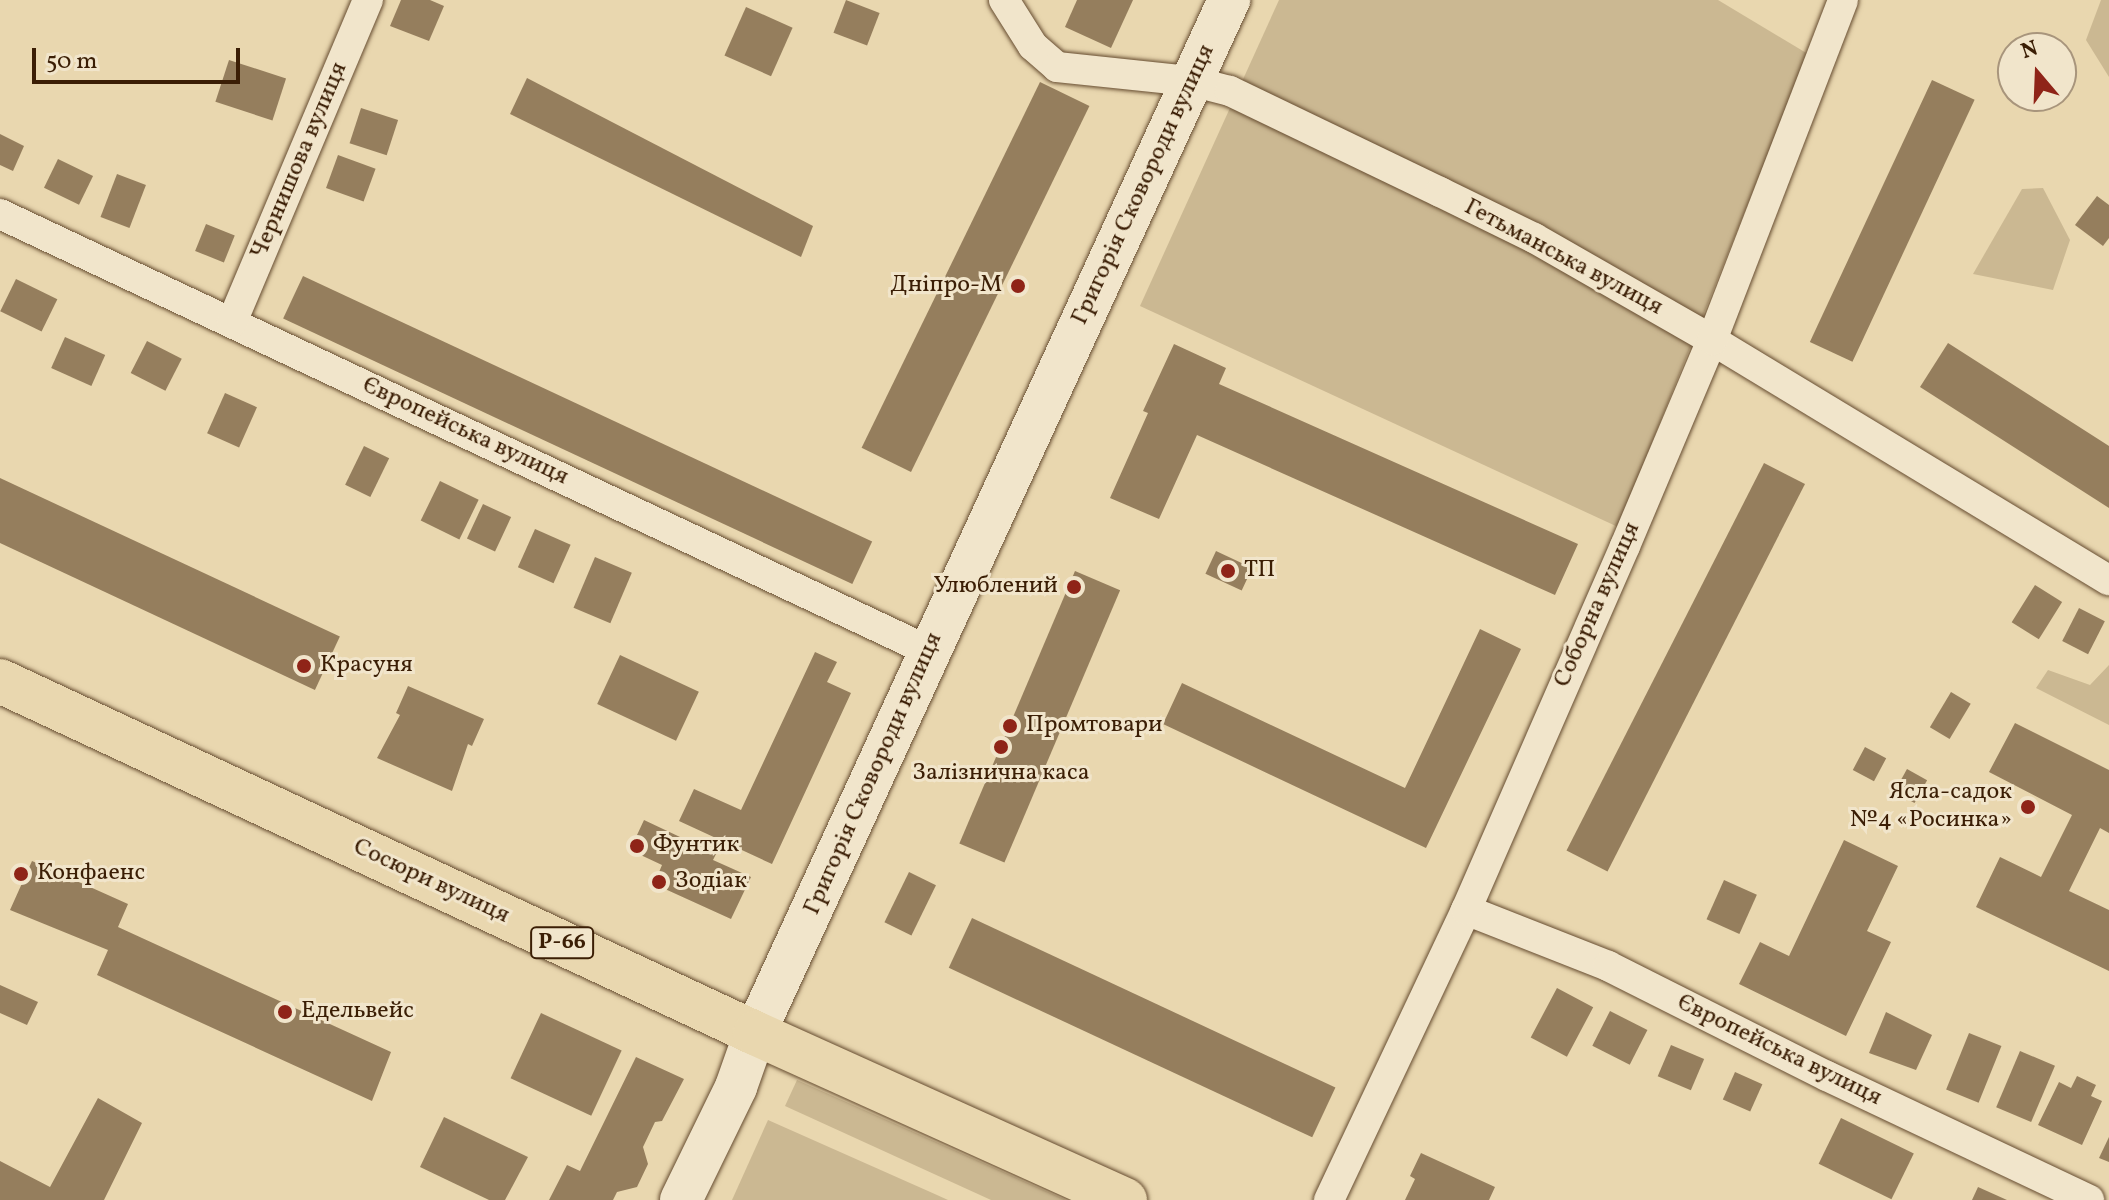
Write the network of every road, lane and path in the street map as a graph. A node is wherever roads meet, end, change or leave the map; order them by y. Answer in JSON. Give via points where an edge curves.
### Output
{"nodes":[{"id":1,"x":368,"y":0,"type":"edge"},
{"id":2,"x":1004,"y":0,"type":"edge"},
{"id":3,"x":1229,"y":0,"type":"edge"},
{"id":4,"x":1843,"y":0,"type":"edge"},
{"id":5,"x":1191,"y":81,"type":"junction"},
{"id":6,"x":0,"y":214,"type":"edge"},
{"id":7,"x":232,"y":322,"type":"junction"},
{"id":8,"x":1712,"y":340,"type":"junction"},
{"id":9,"x":2109,"y":580,"type":"edge"},
{"id":10,"x":929,"y":651,"type":"junction"},
{"id":11,"x":0,"y":681,"type":"edge"},
{"id":12,"x":1466,"y":910,"type":"junction"},
{"id":13,"x":755,"y":1033,"type":"junction"},
{"id":14,"x":681,"y":1200,"type":"edge"},
{"id":15,"x":1125,"y":1200,"type":"edge"},
{"id":16,"x":1329,"y":1200,"type":"edge"},
{"id":17,"x":2089,"y":1200,"type":"edge"}],
"edges":[{"from":1,"to":7,"type":"street","name":"Чернишова вулиця"},
{"from":2,"to":5,"type":"street","name":"Гетьманська вулиця","via":[[1033,46],[1057,67]]},
{"from":3,"to":5,"type":"street","name":"Григорія Сковороди вулиця"},
{"from":4,"to":8,"type":"street","name":"Соборна вулиця"},
{"from":5,"to":8,"type":"street","name":"Гетьманська вулиця","via":[[1230,91],[1534,238]]},
{"from":5,"to":10,"type":"street","name":"Григорія Сковороди вулиця"},
{"from":6,"to":7,"type":"street","name":"Європейська вулиця"},
{"from":7,"to":10,"type":"street","name":"Європейська вулиця"},
{"from":8,"to":9,"type":"street","name":"Гетьманська вулиця"},
{"from":8,"to":12,"type":"street","name":"Соборна вулиця"},
{"from":10,"to":13,"type":"street","name":"Григорія Сковороди вулиця"},
{"from":11,"to":13,"type":"main road","name":"Сосюри вулиця","number":"Р-66"},
{"from":12,"to":16,"type":"street","name":"Соборна вулиця"},
{"from":12,"to":17,"type":"street","name":"Європейська вулиця","via":[[1608,966]]},
{"from":13,"to":14,"type":"street","name":"Григорія Сковороди вулиця","via":[[736,1087]]},
{"from":13,"to":15,"type":"main road","name":"Сосюри вулиця","number":"Р-66"}]}
